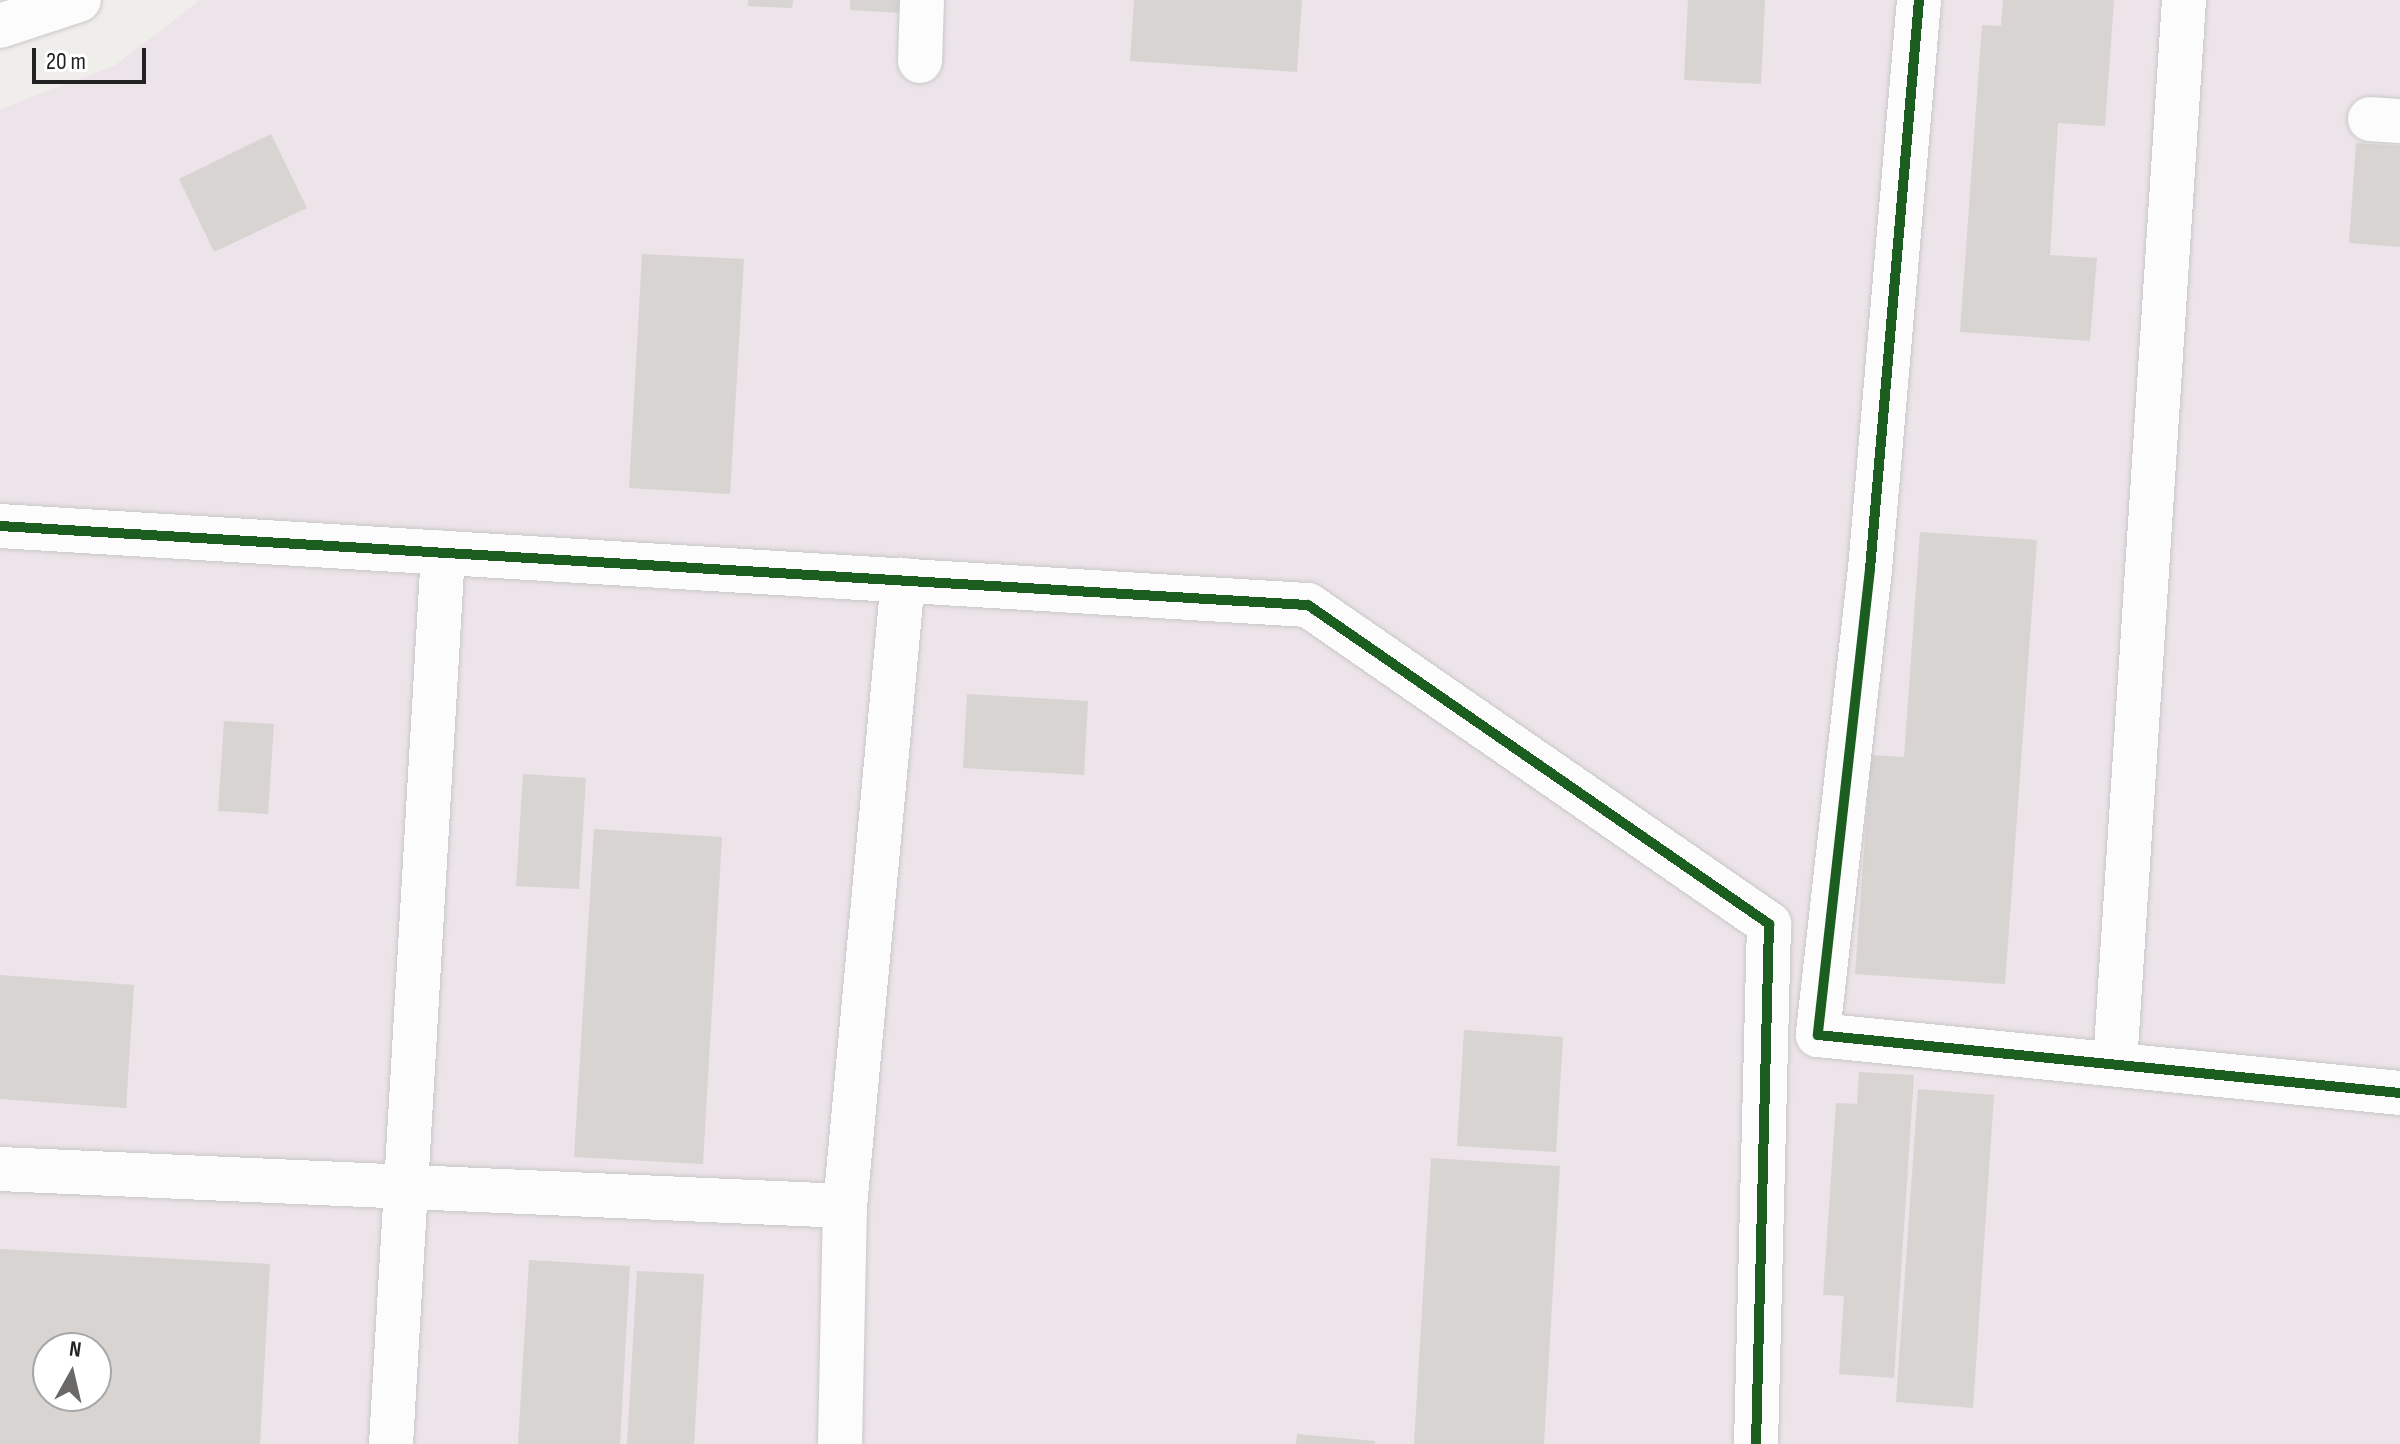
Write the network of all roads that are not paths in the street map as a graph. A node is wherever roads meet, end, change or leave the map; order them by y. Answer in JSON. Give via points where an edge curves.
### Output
{"nodes":[{"id":1,"x":922,"y":0,"type":"edge"},
{"id":2,"x":1919,"y":0,"type":"edge"},
{"id":3,"x":2184,"y":0,"type":"edge"},
{"id":4,"x":76,"y":1,"type":"edge"},
{"id":5,"x":0,"y":26,"type":"edge"},
{"id":6,"x":920,"y":61,"type":"dead end"},
{"id":7,"x":0,"y":526,"type":"edge"},
{"id":8,"x":443,"y":553,"type":"junction"},
{"id":9,"x":903,"y":580,"type":"junction"},
{"id":10,"x":2115,"y":1064,"type":"junction"},
{"id":11,"x":2400,"y":1093,"type":"edge"},
{"id":12,"x":0,"y":1169,"type":"edge"},
{"id":13,"x":403,"y":1187,"type":"junction"},
{"id":14,"x":845,"y":1206,"type":"junction"},
{"id":15,"x":391,"y":1444,"type":"edge"},
{"id":16,"x":840,"y":1444,"type":"edge"},
{"id":17,"x":1756,"y":1444,"type":"edge"}],
"edges":[{"from":1,"to":6,"type":"street"},
{"from":2,"to":10,"type":"street","via":[[1870,569],[1818,1035]]},
{"from":3,"to":10,"type":"street"},
{"from":4,"to":5,"type":"street"},
{"from":7,"to":8,"type":"street"},
{"from":8,"to":9,"type":"street"},
{"from":8,"to":13,"type":"street"},
{"from":9,"to":14,"type":"street"},
{"from":9,"to":17,"type":"street","via":[[1308,605],[1769,924]]},
{"from":10,"to":11,"type":"street"},
{"from":12,"to":13,"type":"street"},
{"from":13,"to":14,"type":"street"},
{"from":13,"to":15,"type":"street"},
{"from":14,"to":16,"type":"street"}]}
